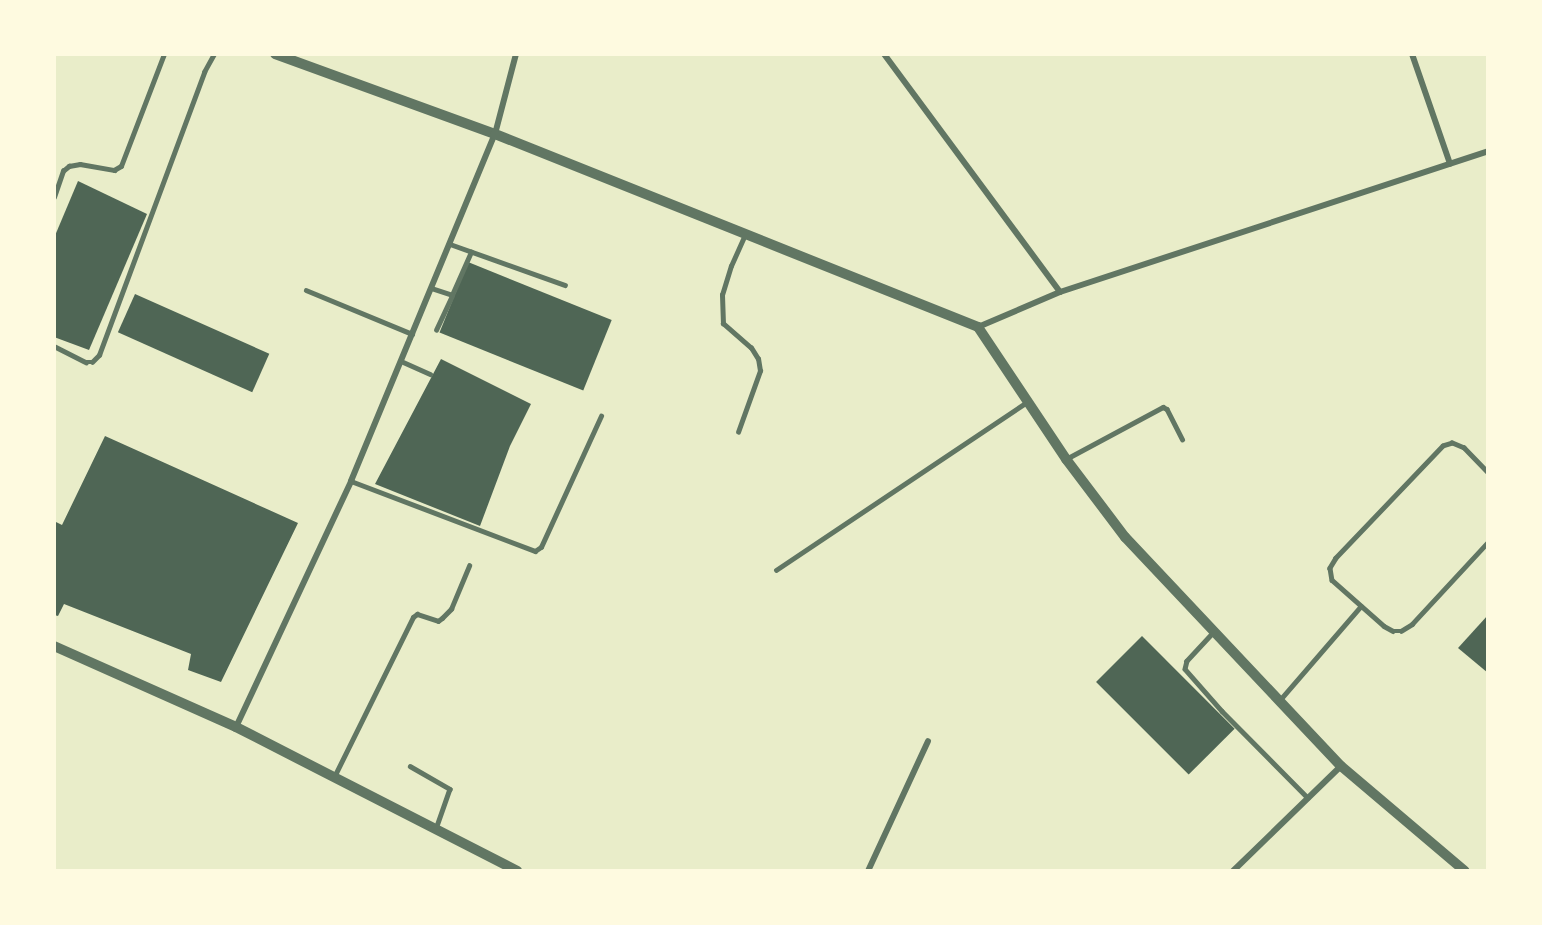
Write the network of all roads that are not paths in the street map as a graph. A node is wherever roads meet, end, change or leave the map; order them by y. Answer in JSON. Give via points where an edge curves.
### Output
{"nodes":[{"id":1,"x":164,"y":54,"type":"edge"},
{"id":2,"x":214,"y":54,"type":"edge"},
{"id":3,"x":275,"y":54,"type":"edge"},
{"id":4,"x":516,"y":54,"type":"edge"},
{"id":5,"x":884,"y":54,"type":"edge"},
{"id":6,"x":1412,"y":54,"type":"edge"},
{"id":7,"x":495,"y":134,"type":"junction"},
{"id":8,"x":1488,"y":151,"type":"edge"},
{"id":9,"x":1450,"y":164,"type":"junction"},
{"id":10,"x":54,"y":196,"type":"edge"},
{"id":11,"x":745,"y":234,"type":"junction"},
{"id":12,"x":450,"y":244,"type":"junction"},
{"id":13,"x":471,"y":252,"type":"junction"},
{"id":14,"x":565,"y":285,"type":"dead end"},
{"id":15,"x":431,"y":288,"type":"junction"},
{"id":16,"x":306,"y":291,"type":"dead end"},
{"id":17,"x":1060,"y":292,"type":"junction"},
{"id":18,"x":452,"y":295,"type":"junction"},
{"id":19,"x":978,"y":327,"type":"junction"},
{"id":20,"x":436,"y":330,"type":"dead end"},
{"id":21,"x":412,"y":334,"type":"junction"},
{"id":22,"x":54,"y":346,"type":"edge"},
{"id":23,"x":401,"y":361,"type":"junction"},
{"id":24,"x":430,"y":374,"type":"dead end"},
{"id":25,"x":1028,"y":401,"type":"junction"},
{"id":26,"x":601,"y":416,"type":"dead end"},
{"id":27,"x":738,"y":432,"type":"dead end"},
{"id":28,"x":1182,"y":439,"type":"dead end"},
{"id":29,"x":1066,"y":459,"type":"junction"},
{"id":30,"x":1488,"y":473,"type":"edge"},
{"id":31,"x":351,"y":481,"type":"junction"},
{"id":32,"x":1488,"y":542,"type":"edge"},
{"id":33,"x":469,"y":566,"type":"dead end"},
{"id":34,"x":776,"y":570,"type":"dead end"},
{"id":35,"x":1361,"y":606,"type":"junction"},
{"id":36,"x":1214,"y":632,"type":"junction"},
{"id":37,"x":54,"y":646,"type":"edge"},
{"id":38,"x":1279,"y":701,"type":"junction"},
{"id":39,"x":237,"y":727,"type":"junction"},
{"id":40,"x":928,"y":741,"type":"dead end"},
{"id":41,"x":410,"y":766,"type":"dead end"},
{"id":42,"x":1341,"y":766,"type":"junction"},
{"id":43,"x":334,"y":777,"type":"junction"},
{"id":44,"x":1308,"y":798,"type":"junction"},
{"id":45,"x":435,"y":829,"type":"junction"},
{"id":46,"x":517,"y":871,"type":"edge"},
{"id":47,"x":868,"y":871,"type":"edge"},
{"id":48,"x":1233,"y":871,"type":"edge"},
{"id":49,"x":1466,"y":871,"type":"edge"}],
"edges":[{"from":1,"to":10,"type":"lane","via":[[121,166],[114,170],[69,166],[63,171]]},
{"from":2,"to":22,"type":"lane","via":[[99,355],[86,362]]},
{"from":3,"to":7,"type":"street"},
{"from":4,"to":7,"type":"street"},
{"from":5,"to":17,"type":"street"},
{"from":6,"to":9,"type":"street"},
{"from":7,"to":11,"type":"street"},
{"from":7,"to":12,"type":"street"},
{"from":8,"to":9,"type":"street"},
{"from":9,"to":17,"type":"street"},
{"from":11,"to":19,"type":"street"},
{"from":11,"to":27,"type":"lane","via":[[722,295],[723,324],[752,348],[760,370]]},
{"from":12,"to":13,"type":"lane"},
{"from":12,"to":15,"type":"street"},
{"from":13,"to":14,"type":"lane"},
{"from":13,"to":18,"type":"lane"},
{"from":15,"to":18,"type":"lane"},
{"from":15,"to":21,"type":"street"},
{"from":16,"to":21,"type":"lane"},
{"from":17,"to":19,"type":"street"},
{"from":18,"to":20,"type":"lane"},
{"from":19,"to":25,"type":"street"},
{"from":21,"to":23,"type":"street"},
{"from":23,"to":24,"type":"lane"},
{"from":23,"to":31,"type":"street"},
{"from":25,"to":29,"type":"street"},
{"from":25,"to":34,"type":"lane"},
{"from":26,"to":31,"type":"lane","via":[[536,551]]},
{"from":28,"to":29,"type":"lane","via":[[1163,407]]},
{"from":29,"to":36,"type":"street","via":[[1125,537]]},
{"from":30,"to":35,"type":"lane","via":[[1464,448],[1452,443],[1443,446],[1330,568],[1332,580]]},
{"from":31,"to":39,"type":"street"},
{"from":32,"to":35,"type":"lane","via":[[1401,631],[1384,626]]},
{"from":33,"to":43,"type":"lane","via":[[451,609],[442,618],[438,621],[417,614],[413,617]]},
{"from":35,"to":38,"type":"lane"},
{"from":36,"to":38,"type":"street"},
{"from":36,"to":44,"type":"lane","via":[[1187,661],[1185,669]]},
{"from":37,"to":39,"type":"street"},
{"from":38,"to":42,"type":"street"},
{"from":39,"to":43,"type":"street"},
{"from":40,"to":47,"type":"street"},
{"from":41,"to":45,"type":"lane","via":[[451,791]]},
{"from":42,"to":44,"type":"street"},
{"from":42,"to":49,"type":"street"},
{"from":43,"to":45,"type":"street"},
{"from":44,"to":48,"type":"street"},
{"from":45,"to":46,"type":"street"}]}
